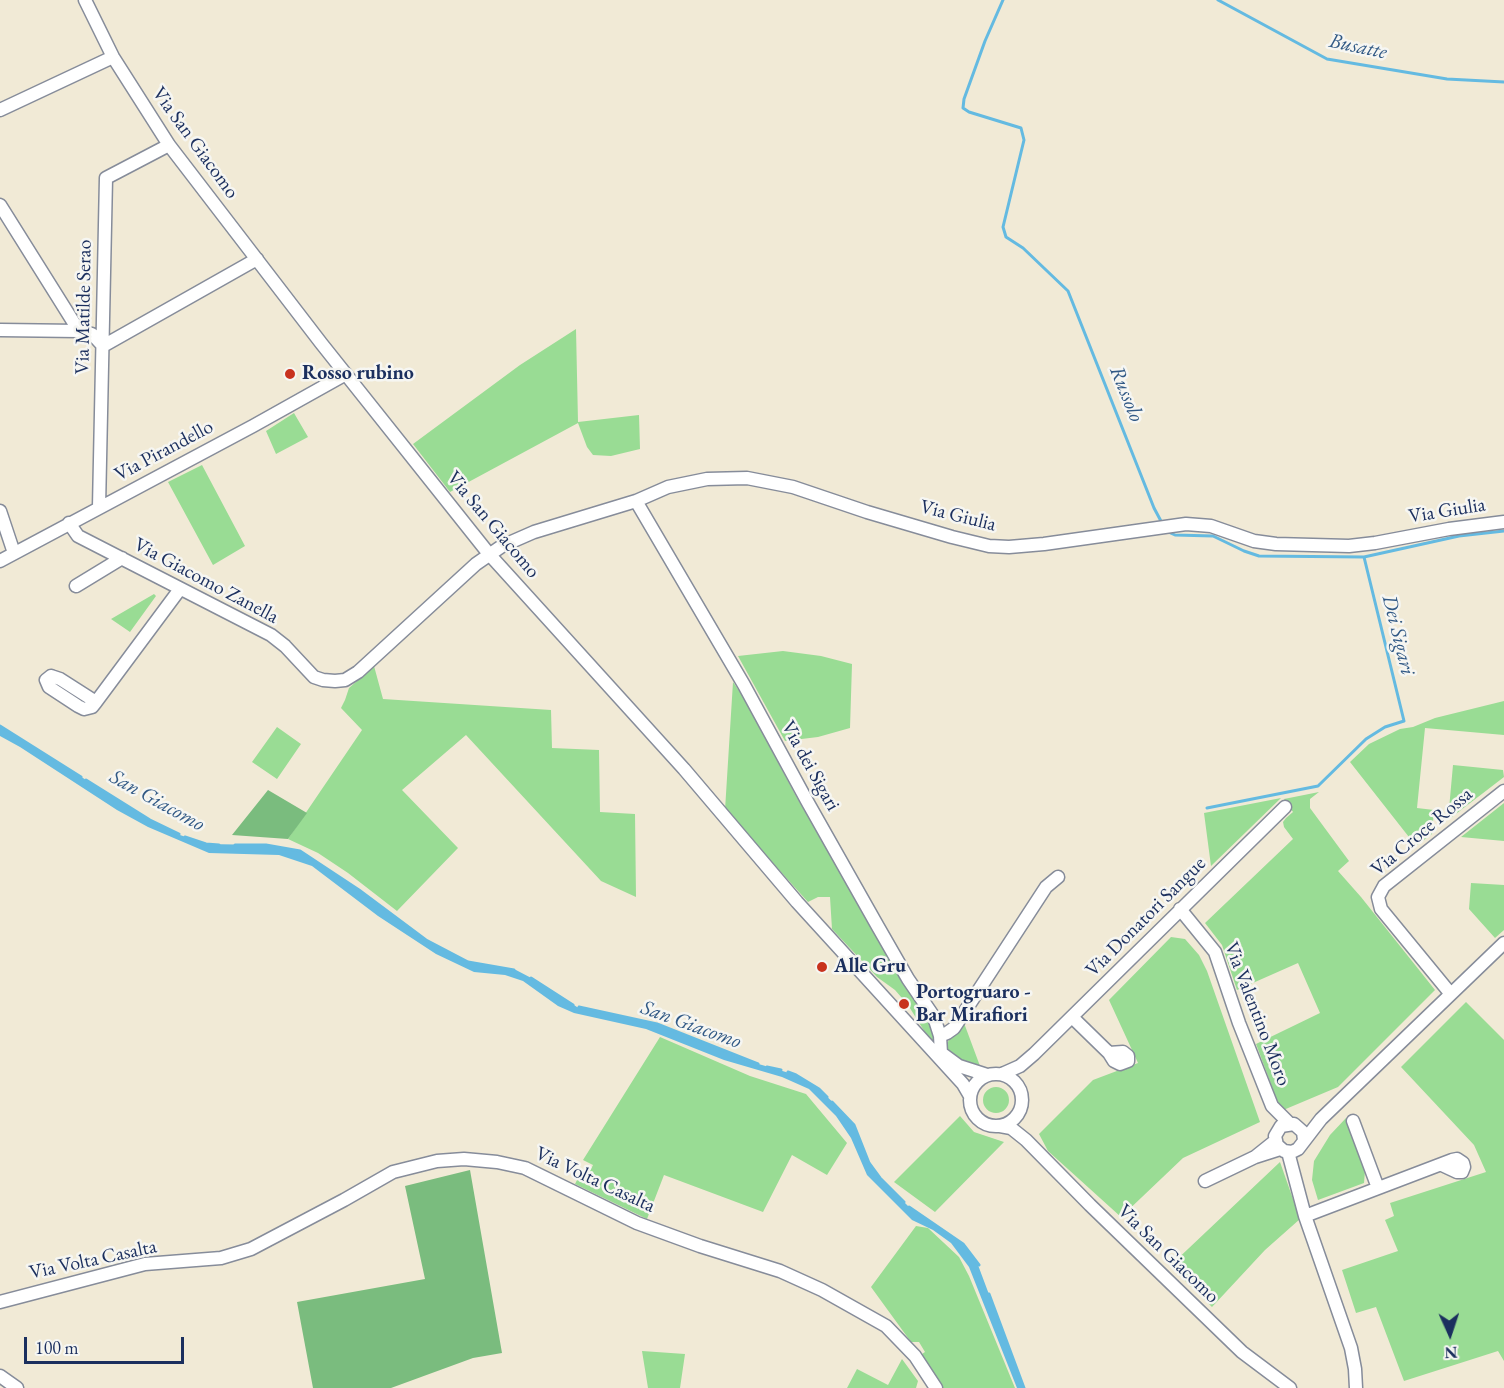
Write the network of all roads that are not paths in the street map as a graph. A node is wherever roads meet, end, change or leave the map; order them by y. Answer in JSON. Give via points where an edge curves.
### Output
{"nodes":[{"id":1,"x":85,"y":0,"type":"edge"},
{"id":2,"x":113,"y":57,"type":"junction"},
{"id":3,"x":0,"y":110,"type":"edge"},
{"id":4,"x":169,"y":145,"type":"junction"},
{"id":5,"x":0,"y":205,"type":"edge"},
{"id":6,"x":257,"y":259,"type":"junction"},
{"id":7,"x":0,"y":330,"type":"edge"},
{"id":8,"x":79,"y":331,"type":"junction"},
{"id":9,"x":103,"y":346,"type":"junction"},
{"id":10,"x":346,"y":374,"type":"junction"},
{"id":11,"x":636,"y":501,"type":"junction"},
{"id":12,"x":99,"y":507,"type":"junction"},
{"id":13,"x":0,"y":511,"type":"edge"},
{"id":14,"x":1504,"y":522,"type":"edge"},
{"id":15,"x":69,"y":523,"type":"junction"},
{"id":16,"x":14,"y":553,"type":"junction"},
{"id":17,"x":489,"y":554,"type":"junction"},
{"id":18,"x":122,"y":558,"type":"junction"},
{"id":19,"x":0,"y":561,"type":"edge"},
{"id":20,"x":76,"y":586,"type":"dead end"},
{"id":21,"x":180,"y":589,"type":"junction"},
{"id":22,"x":96,"y":702,"type":"dead end"},
{"id":23,"x":1504,"y":791,"type":"edge"},
{"id":24,"x":1285,"y":807,"type":"dead end"},
{"id":25,"x":1058,"y":877,"type":"dead end"},
{"id":26,"x":1180,"y":909,"type":"junction"},
{"id":27,"x":1504,"y":943,"type":"edge"},
{"id":28,"x":1450,"y":993,"type":"junction"},
{"id":29,"x":1072,"y":1017,"type":"junction"},
{"id":30,"x":940,"y":1036,"type":"junction"},
{"id":31,"x":919,"y":1038,"type":"junction"},
{"id":32,"x":941,"y":1053,"type":"junction"},
{"id":33,"x":1109,"y":1053,"type":"dead end"},
{"id":34,"x":1034,"y":1054,"type":"junction"},
{"id":35,"x":1002,"y":1074,"type":"junction"},
{"id":36,"x":987,"y":1075,"type":"junction"},
{"id":37,"x":1020,"y":1090,"type":"junction"},
{"id":38,"x":970,"y":1096,"type":"junction"},
{"id":39,"x":1272,"y":1106,"type":"junction"},
{"id":40,"x":1021,"y":1110,"type":"junction"},
{"id":41,"x":1321,"y":1119,"type":"junction"},
{"id":42,"x":1353,"y":1120,"type":"dead end"},
{"id":43,"x":1293,"y":1124,"type":"junction"},
{"id":44,"x":1000,"y":1126,"type":"junction"},
{"id":45,"x":1026,"y":1140,"type":"junction"},
{"id":46,"x":1287,"y":1144,"type":"junction"},
{"id":47,"x":1442,"y":1165,"type":"dead end"},
{"id":48,"x":1205,"y":1181,"type":"dead end"},
{"id":49,"x":1378,"y":1188,"type":"junction"},
{"id":50,"x":1305,"y":1216,"type":"junction"},
{"id":51,"x":0,"y":1302,"type":"edge"},
{"id":52,"x":0,"y":1376,"type":"edge"},
{"id":53,"x":17,"y":1388,"type":"edge"},
{"id":54,"x":936,"y":1388,"type":"edge"},
{"id":55,"x":1290,"y":1388,"type":"edge"},
{"id":56,"x":1356,"y":1388,"type":"edge"}],
"edges":[{"from":1,"to":2,"type":"street","name":"Via San Giacomo"},
{"from":2,"to":3,"type":"street"},
{"from":2,"to":4,"type":"street","name":"Via San Giacomo"},
{"from":4,"to":6,"type":"street","name":"Via San Giacomo"},
{"from":4,"to":9,"type":"street","name":"Via Matilde Serao","via":[[106,178]]},
{"from":5,"to":8,"type":"street"},
{"from":6,"to":9,"type":"street"},
{"from":6,"to":10,"type":"street","name":"Via San Giacomo"},
{"from":7,"to":8,"type":"street"},
{"from":8,"to":9,"type":"street","via":[[92,334]]},
{"from":9,"to":12,"type":"street","name":"Via Matilde Serao"},
{"from":10,"to":12,"type":"street","name":"Via Pirandello"},
{"from":10,"to":17,"type":"street","name":"Via San Giacomo"},
{"from":11,"to":14,"type":"street","name":"Via Giulia","via":[[668,486],[733,477],[793,487],[989,546],[1027,546],[1186,524],[1210,526],[1254,541],[1326,546],[1375,543]]},
{"from":11,"to":17,"type":"street","name":"Via Giulia","via":[[534,532]]},
{"from":11,"to":30,"type":"street","name":"Via dei Sigari","via":[[908,979],[934,1017]]},
{"from":12,"to":15,"type":"street","name":"Via Pirandello"},
{"from":13,"to":16,"type":"street"},
{"from":15,"to":16,"type":"street","name":"Via Pirandello"},
{"from":15,"to":18,"type":"street","name":"Via Giacomo Zanella","via":[[78,536]]},
{"from":16,"to":19,"type":"street","name":"Via Pirandello"},
{"from":17,"to":21,"type":"street","name":"Via Giacomo Zanella","via":[[345,680],[314,677],[270,635]]},
{"from":17,"to":31,"type":"street","name":"Via San Giacomo"},
{"from":18,"to":20,"type":"street"},
{"from":18,"to":21,"type":"street","name":"Via Giacomo Zanella"},
{"from":21,"to":22,"type":"street"},
{"from":23,"to":28,"type":"street","name":"Via Croce Rossa","via":[[1384,886],[1378,897],[1381,909]]},
{"from":24,"to":26,"type":"street","name":"Via Donatori Sangue"},
{"from":25,"to":30,"type":"street","via":[[1046,887],[954,1028]]},
{"from":26,"to":29,"type":"street","name":"Via Donatori Sangue"},
{"from":26,"to":39,"type":"street","name":"Via Valentino Moro","via":[[1215,952]]},
{"from":27,"to":28,"type":"street"},
{"from":28,"to":41,"type":"street"},
{"from":29,"to":33,"type":"street"},
{"from":29,"to":34,"type":"street","name":"Via Donatori Sangue"},
{"from":30,"to":32,"type":"street","name":"Via dei Sigari"},
{"from":31,"to":32,"type":"street","name":"Via San Giacomo"},
{"from":31,"to":38,"type":"street","name":"Via San Giacomo"},
{"from":32,"to":36,"type":"street","name":"Via San Giacomo","via":[[959,1066]]},
{"from":34,"to":35,"type":"street","name":"Via Donatori Sangue"},
{"from":34,"to":37,"type":"street","name":"Via Donatori Sangue"},
{"from":35,"to":36,"type":"street"},
{"from":35,"to":37,"type":"street","via":[[1014,1080]]},
{"from":36,"to":38,"type":"street","via":[[975,1084]]},
{"from":37,"to":40,"type":"street"},
{"from":38,"to":44,"type":"street","via":[[975,1116],[988,1125]]},
{"from":39,"to":43,"type":"street","name":"Via Valentino Moro"},
{"from":39,"to":46,"type":"street","name":"Via Valentino Moro","via":[[1272,1118]]},
{"from":40,"to":44,"type":"street","via":[[1015,1119]]},
{"from":40,"to":45,"type":"street"},
{"from":41,"to":43,"type":"street"},
{"from":41,"to":46,"type":"street","via":[[1315,1129]]},
{"from":42,"to":49,"type":"street"},
{"from":43,"to":46,"type":"street","via":[[1281,1126]]},
{"from":43,"to":46,"type":"street","via":[[1303,1132]]},
{"from":44,"to":45,"type":"street","name":"Via San Giacomo","via":[[1011,1128]]},
{"from":45,"to":55,"type":"street","name":"Via San Giacomo","via":[[1242,1352]]},
{"from":46,"to":48,"type":"street"},
{"from":46,"to":50,"type":"street","name":"Via Valentino Moro"},
{"from":47,"to":49,"type":"street"},
{"from":49,"to":50,"type":"street"},
{"from":50,"to":56,"type":"street","name":"Via Valentino Moro","via":[[1351,1348]]},
{"from":51,"to":54,"type":"street","name":"Via Volta Casalta","via":[[145,1264],[221,1258],[251,1249],[393,1172],[437,1161],[497,1162],[525,1168],[637,1223],[780,1271],[863,1311],[903,1342]]},
{"from":52,"to":53,"type":"street"}]}
